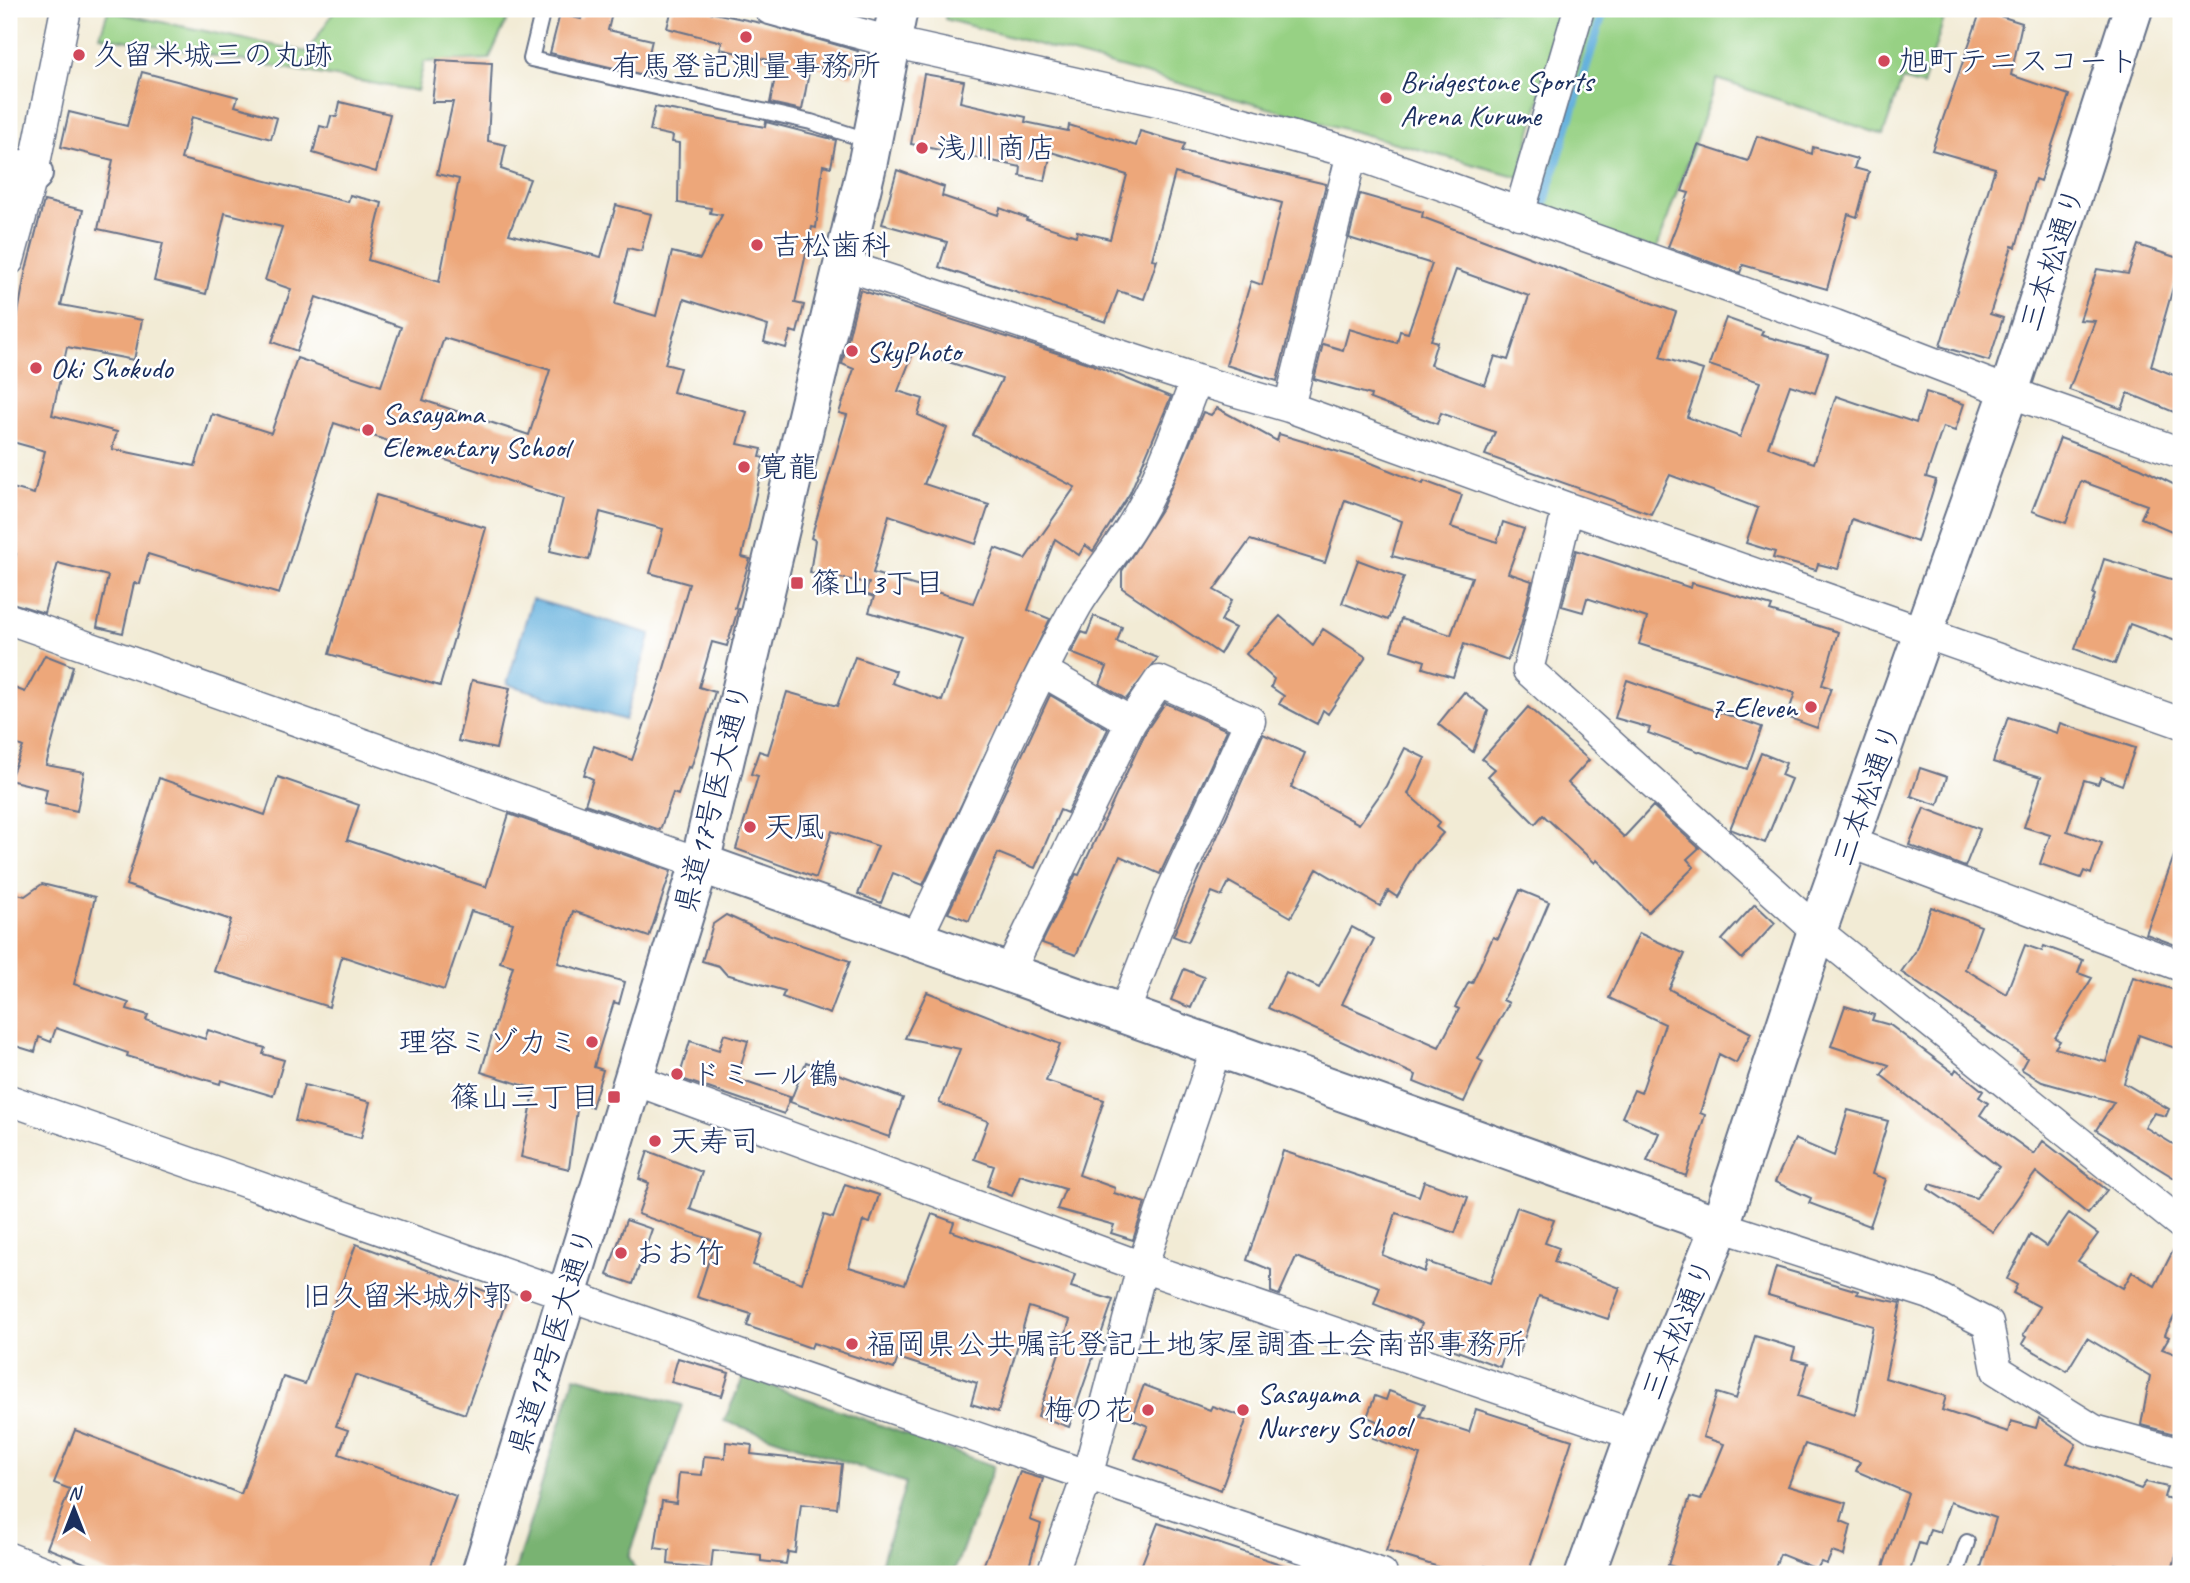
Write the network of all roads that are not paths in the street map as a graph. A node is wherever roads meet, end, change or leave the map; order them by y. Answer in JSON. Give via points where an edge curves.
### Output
{"nodes":[{"id":1,"x":66,"y":9,"type":"edge"},
{"id":2,"x":542,"y":9,"type":"edge"},
{"id":3,"x":770,"y":9,"type":"edge"},
{"id":4,"x":1578,"y":9,"type":"edge"},
{"id":5,"x":2133,"y":9,"type":"edge"},
{"id":6,"x":895,"y":25,"type":"edge"},
{"id":7,"x":873,"y":142,"type":"junction"},
{"id":8,"x":1352,"y":153,"type":"junction"},
{"id":9,"x":21,"y":170,"type":"edge"},
{"id":10,"x":1519,"y":214,"type":"junction"},
{"id":11,"x":9,"y":260,"type":"edge"},
{"id":12,"x":844,"y":265,"type":"junction"},
{"id":13,"x":1196,"y":380,"type":"junction"},
{"id":14,"x":2009,"y":393,"type":"junction"},
{"id":15,"x":1289,"y":407,"type":"junction"},
{"id":16,"x":2181,"y":453,"type":"edge"},
{"id":17,"x":1568,"y":508,"type":"junction"},
{"id":18,"x":9,"y":619,"type":"edge"},
{"id":19,"x":1925,"y":633,"type":"junction"},
{"id":20,"x":1044,"y":672,"type":"junction"},
{"id":21,"x":1131,"y":722,"type":"junction"},
{"id":22,"x":2181,"y":723,"type":"edge"},
{"id":23,"x":1849,"y":842,"type":"junction"},
{"id":24,"x":700,"y":863,"type":"junction"},
{"id":25,"x":1817,"y":931,"type":"junction"},
{"id":26,"x":915,"y":940,"type":"junction"},
{"id":27,"x":2181,"y":966,"type":"edge"},
{"id":28,"x":1008,"y":974,"type":"junction"},
{"id":29,"x":1123,"y":1015,"type":"junction"},
{"id":30,"x":1216,"y":1049,"type":"junction"},
{"id":31,"x":632,"y":1079,"type":"junction"},
{"id":32,"x":9,"y":1100,"type":"edge"},
{"id":33,"x":2181,"y":1224,"type":"edge"},
{"id":34,"x":1720,"y":1226,"type":"junction"},
{"id":35,"x":1142,"y":1267,"type":"junction"},
{"id":36,"x":568,"y":1293,"type":"junction"},
{"id":37,"x":1635,"y":1435,"type":"junction"},
{"id":38,"x":2181,"y":1454,"type":"edge"},
{"id":39,"x":1087,"y":1477,"type":"junction"},
{"id":40,"x":1967,"y":1542,"type":"dead end"},
{"id":41,"x":9,"y":1558,"type":"edge"},
{"id":42,"x":50,"y":1574,"type":"edge"},
{"id":43,"x":481,"y":1574,"type":"edge"},
{"id":44,"x":1052,"y":1574,"type":"edge"},
{"id":45,"x":1382,"y":1574,"type":"edge"},
{"id":46,"x":1585,"y":1574,"type":"edge"},
{"id":47,"x":1956,"y":1574,"type":"edge"}],
"edges":[{"from":1,"to":9,"type":"street"},
{"from":2,"to":7,"type":"lane","via":[[531,60],[811,122]]},
{"from":3,"to":6,"type":"street"},
{"from":4,"to":10,"type":"street"},
{"from":5,"to":14,"type":"street","name":"三本松通り"},
{"from":6,"to":7,"type":"street","name":"県道17号医大通り"},
{"from":6,"to":8,"type":"street"},
{"from":7,"to":12,"type":"street","name":"県道17号医大通り"},
{"from":8,"to":10,"type":"street"},
{"from":8,"to":15,"type":"street"},
{"from":9,"to":11,"type":"street"},
{"from":10,"to":14,"type":"street","via":[[1835,325]]},
{"from":12,"to":13,"type":"street"},
{"from":12,"to":24,"type":"street","name":"県道17号医大通り"},
{"from":13,"to":15,"type":"street"},
{"from":13,"to":20,"type":"street","via":[[1137,518],[1078,605]]},
{"from":14,"to":16,"type":"street"},
{"from":14,"to":19,"type":"street","name":"三本松通り"},
{"from":15,"to":17,"type":"street"},
{"from":17,"to":19,"type":"street"},
{"from":17,"to":25,"type":"street","via":[[1528,670]]},
{"from":18,"to":24,"type":"street"},
{"from":19,"to":22,"type":"street"},
{"from":19,"to":23,"type":"street","name":"三本松通り"},
{"from":20,"to":21,"type":"street"},
{"from":20,"to":26,"type":"street","via":[[1000,754],[965,842]]},
{"from":21,"to":28,"type":"street"},
{"from":21,"to":29,"type":"street","via":[[1159,681],[1250,721],[1169,898]]},
{"from":23,"to":25,"type":"street","name":"三本松通り"},
{"from":23,"to":27,"type":"street"},
{"from":24,"to":26,"type":"street"},
{"from":24,"to":31,"type":"street","name":"県道17号医大通り"},
{"from":25,"to":33,"type":"street"},
{"from":25,"to":34,"type":"street","name":"三本松通り"},
{"from":26,"to":28,"type":"street"},
{"from":28,"to":29,"type":"street"},
{"from":29,"to":30,"type":"street"},
{"from":30,"to":34,"type":"street"},
{"from":30,"to":35,"type":"street"},
{"from":31,"to":35,"type":"street"},
{"from":31,"to":36,"type":"street","name":"県道17号医大通り"},
{"from":32,"to":36,"type":"street"},
{"from":34,"to":37,"type":"street","name":"三本松通り"},
{"from":34,"to":38,"type":"street","via":[[1930,1294],[1988,1324],[1997,1370],[2094,1430]]},
{"from":35,"to":37,"type":"street"},
{"from":35,"to":39,"type":"street"},
{"from":36,"to":39,"type":"street"},
{"from":36,"to":43,"type":"street","name":"県道17号医大通り"},
{"from":37,"to":46,"type":"street","name":"三本松通り"},
{"from":39,"to":44,"type":"street"},
{"from":39,"to":45,"type":"street"},
{"from":40,"to":47,"type":"lane"},
{"from":41,"to":42,"type":"street"}]}
